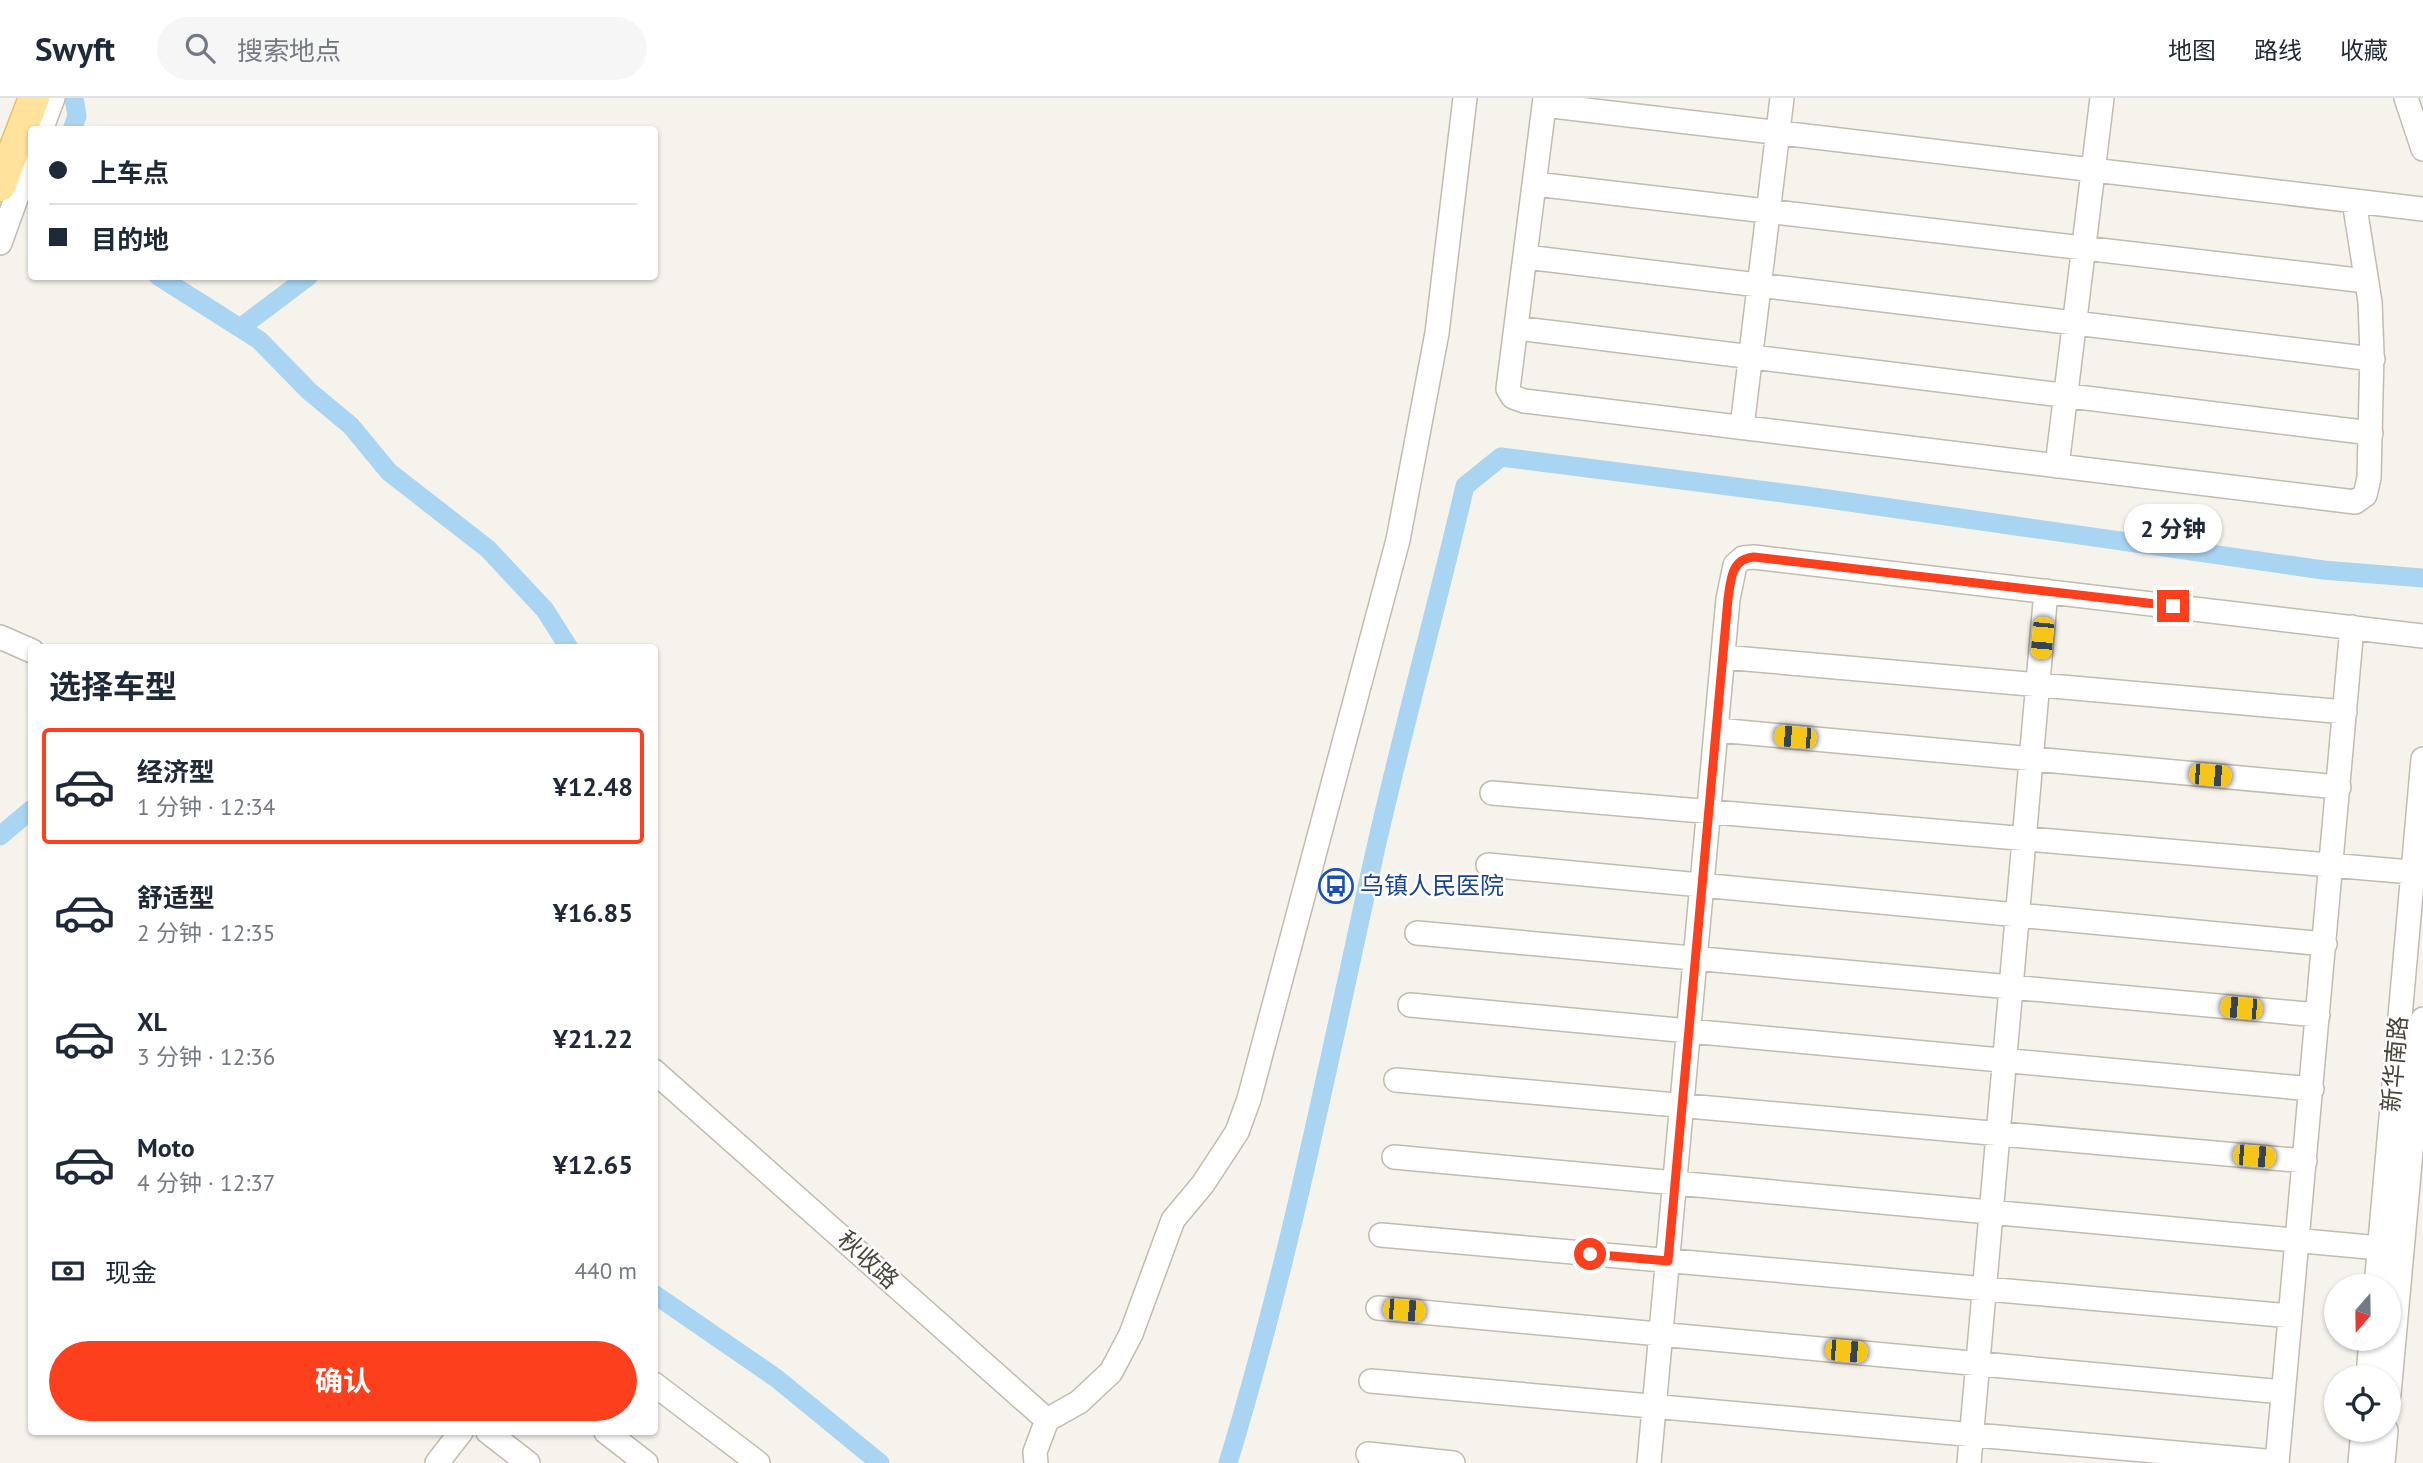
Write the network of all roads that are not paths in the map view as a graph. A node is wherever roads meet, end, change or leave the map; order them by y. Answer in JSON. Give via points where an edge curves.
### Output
{"nodes":[{"id":1,"x":1465,"y":98,"type":"edge"},
{"id":2,"x":1782,"y":98,"type":"edge"},
{"id":3,"x":2102,"y":98,"type":"edge"},
{"id":4,"x":2406,"y":98,"type":"edge"},
{"id":5,"x":1545,"y":102,"type":"edge"},
{"id":6,"x":37,"y":105,"type":"edge"},
{"id":7,"x":1778,"y":132,"type":"junction"},
{"id":8,"x":0,"y":134,"type":"edge"},
{"id":9,"x":2423,"y":149,"type":"edge"},
{"id":10,"x":28,"y":165,"type":"edge"},
{"id":11,"x":2094,"y":170,"type":"junction"},
{"id":12,"x":1535,"y":184,"type":"junction"},
{"id":13,"x":0,"y":186,"type":"edge"},
{"id":14,"x":2354,"y":201,"type":"junction"},
{"id":15,"x":2423,"y":209,"type":"edge"},
{"id":16,"x":1768,"y":211,"type":"junction"},
{"id":17,"x":0,"y":243,"type":"edge"},
{"id":18,"x":2084,"y":248,"type":"junction"},
{"id":19,"x":1526,"y":257,"type":"junction"},
{"id":20,"x":2367,"y":281,"type":"junction"},
{"id":21,"x":1759,"y":285,"type":"junction"},
{"id":22,"x":2075,"y":323,"type":"junction"},
{"id":23,"x":1516,"y":328,"type":"junction"},
{"id":24,"x":1750,"y":356,"type":"junction"},
{"id":25,"x":2372,"y":359,"type":"junction"},
{"id":26,"x":2066,"y":395,"type":"junction"},
{"id":27,"x":1742,"y":427,"type":"junction"},
{"id":28,"x":2371,"y":433,"type":"junction"},
{"id":29,"x":2057,"y":466,"type":"junction"},
{"id":30,"x":2046,"y":591,"type":"junction"},
{"id":31,"x":2352,"y":627,"type":"junction"},
{"id":32,"x":2423,"y":636,"type":"edge"},
{"id":33,"x":0,"y":637,"type":"edge"},
{"id":34,"x":28,"y":649,"type":"edge"},
{"id":35,"x":1723,"y":657,"type":"junction"},
{"id":36,"x":2038,"y":685,"type":"junction"},
{"id":37,"x":2345,"y":712,"type":"junction"},
{"id":38,"x":1717,"y":730,"type":"junction"},
{"id":39,"x":2031,"y":758,"type":"junction"},
{"id":40,"x":2423,"y":759,"type":"edge"},
{"id":41,"x":2339,"y":787,"type":"junction"},
{"id":42,"x":1492,"y":793,"type":"dead end"},
{"id":43,"x":1709,"y":811,"type":"junction"},
{"id":44,"x":2024,"y":838,"type":"junction"},
{"id":45,"x":1488,"y":865,"type":"dead end"},
{"id":46,"x":2332,"y":865,"type":"junction"},
{"id":47,"x":2418,"y":872,"type":"edge"},
{"id":48,"x":1702,"y":885,"type":"junction"},
{"id":49,"x":2017,"y":915,"type":"junction"},
{"id":50,"x":1417,"y":933,"type":"dead end"},
{"id":51,"x":2325,"y":944,"type":"junction"},
{"id":52,"x":1696,"y":958,"type":"junction"},
{"id":53,"x":2011,"y":987,"type":"junction"},
{"id":54,"x":1410,"y":1005,"type":"dead end"},
{"id":55,"x":2318,"y":1015,"type":"junction"},
{"id":56,"x":2423,"y":1018,"type":"edge"},
{"id":57,"x":1689,"y":1031,"type":"junction"},
{"id":58,"x":2004,"y":1060,"type":"junction"},
{"id":59,"x":658,"y":1074,"type":"edge"},
{"id":60,"x":1396,"y":1080,"type":"dead end"},
{"id":61,"x":2312,"y":1089,"type":"junction"},
{"id":62,"x":1682,"y":1105,"type":"junction"},
{"id":63,"x":1998,"y":1133,"type":"junction"},
{"id":64,"x":1394,"y":1157,"type":"dead end"},
{"id":65,"x":2305,"y":1161,"type":"junction"},
{"id":66,"x":1675,"y":1183,"type":"junction"},
{"id":67,"x":1991,"y":1212,"type":"junction"},
{"id":68,"x":1381,"y":1235,"type":"dead end"},
{"id":69,"x":2297,"y":1240,"type":"junction"},
{"id":70,"x":2390,"y":1249,"type":"junction"},
{"id":71,"x":1668,"y":1261,"type":"junction"},
{"id":72,"x":2380,"y":1274,"type":"edge"},
{"id":73,"x":1984,"y":1289,"type":"junction"},
{"id":74,"x":1378,"y":1308,"type":"dead end"},
{"id":75,"x":2290,"y":1316,"type":"junction"},
{"id":76,"x":1661,"y":1334,"type":"junction"},
{"id":77,"x":1977,"y":1363,"type":"junction"},
{"id":78,"x":2389,"y":1365,"type":"edge"},
{"id":79,"x":1371,"y":1381,"type":"dead end"},
{"id":80,"x":658,"y":1387,"type":"edge"},
{"id":81,"x":2283,"y":1392,"type":"junction"},
{"id":82,"x":1654,"y":1406,"type":"junction"},
{"id":83,"x":1047,"y":1420,"type":"junction"},
{"id":84,"x":459,"y":1435,"type":"edge"},
{"id":85,"x":492,"y":1435,"type":"edge"},
{"id":86,"x":610,"y":1435,"type":"edge"},
{"id":87,"x":1971,"y":1435,"type":"junction"},
{"id":88,"x":2362,"y":1442,"type":"edge"},
{"id":89,"x":2385,"y":1442,"type":"edge"},
{"id":90,"x":1368,"y":1454,"type":"dead end"},
{"id":91,"x":2277,"y":1462,"type":"edge"},
{"id":92,"x":437,"y":1463,"type":"edge"},
{"id":93,"x":528,"y":1463,"type":"edge"},
{"id":94,"x":646,"y":1463,"type":"edge"},
{"id":95,"x":758,"y":1463,"type":"edge"},
{"id":96,"x":1036,"y":1463,"type":"edge"},
{"id":97,"x":1453,"y":1463,"type":"edge"},
{"id":98,"x":1649,"y":1463,"type":"edge"},
{"id":99,"x":1969,"y":1463,"type":"edge"},
{"id":100,"x":2360,"y":1463,"type":"edge"},
{"id":101,"x":2383,"y":1463,"type":"edge"}],
"edges":[{"from":1,"to":83,"type":"street","via":[[1437,333],[1398,540],[1249,1099],[1237,1132],[1173,1220],[1131,1334],[1111,1372],[1079,1402]]},
{"from":2,"to":7,"type":"street"},
{"from":3,"to":11,"type":"street"},
{"from":4,"to":9,"type":"street"},
{"from":5,"to":7,"type":"street"},
{"from":5,"to":12,"type":"street"},
{"from":6,"to":8,"type":"main road"},
{"from":6,"to":13,"type":"main road"},
{"from":7,"to":11,"type":"street"},
{"from":7,"to":16,"type":"street"},
{"from":10,"to":17,"type":"street"},
{"from":11,"to":14,"type":"street"},
{"from":11,"to":18,"type":"street"},
{"from":12,"to":16,"type":"street"},
{"from":12,"to":19,"type":"street"},
{"from":14,"to":15,"type":"street"},
{"from":14,"to":20,"type":"street"},
{"from":16,"to":18,"type":"street"},
{"from":16,"to":21,"type":"street"},
{"from":18,"to":20,"type":"street"},
{"from":18,"to":22,"type":"street"},
{"from":19,"to":21,"type":"street"},
{"from":19,"to":23,"type":"street"},
{"from":20,"to":25,"type":"street"},
{"from":21,"to":22,"type":"street"},
{"from":21,"to":24,"type":"street"},
{"from":22,"to":25,"type":"street"},
{"from":22,"to":26,"type":"street"},
{"from":23,"to":24,"type":"street"},
{"from":23,"to":27,"type":"street","via":[[1508,389],[1513,397]]},
{"from":24,"to":26,"type":"street"},
{"from":24,"to":27,"type":"street"},
{"from":25,"to":28,"type":"street"},
{"from":26,"to":28,"type":"street"},
{"from":26,"to":29,"type":"street"},
{"from":27,"to":29,"type":"street"},
{"from":28,"to":29,"type":"street","via":[[2369,478],[2365,495],[2355,502]]},
{"from":30,"to":31,"type":"street"},
{"from":30,"to":35,"type":"street","via":[[1743,558],[1735,565],[1731,580]]},
{"from":30,"to":36,"type":"street"},
{"from":31,"to":32,"type":"street"},
{"from":31,"to":37,"type":"street"},
{"from":33,"to":34,"type":"street"},
{"from":35,"to":36,"type":"street"},
{"from":35,"to":38,"type":"street"},
{"from":36,"to":37,"type":"street"},
{"from":36,"to":39,"type":"street"},
{"from":37,"to":41,"type":"street"},
{"from":38,"to":39,"type":"street"},
{"from":38,"to":43,"type":"street"},
{"from":39,"to":41,"type":"street"},
{"from":39,"to":44,"type":"street"},
{"from":40,"to":47,"type":"street","name":"新华南路"},
{"from":41,"to":46,"type":"street"},
{"from":42,"to":43,"type":"street"},
{"from":43,"to":44,"type":"street"},
{"from":43,"to":48,"type":"street"},
{"from":44,"to":46,"type":"street"},
{"from":44,"to":49,"type":"street"},
{"from":45,"to":48,"type":"street"},
{"from":46,"to":47,"type":"street"},
{"from":46,"to":51,"type":"street"},
{"from":47,"to":70,"type":"street","name":"新华南路"},
{"from":48,"to":49,"type":"street"},
{"from":48,"to":52,"type":"street"},
{"from":49,"to":51,"type":"street"},
{"from":49,"to":53,"type":"street"},
{"from":50,"to":52,"type":"street"},
{"from":51,"to":55,"type":"street"},
{"from":52,"to":53,"type":"street"},
{"from":52,"to":57,"type":"street"},
{"from":53,"to":55,"type":"street"},
{"from":53,"to":58,"type":"street"},
{"from":54,"to":57,"type":"street"},
{"from":55,"to":61,"type":"street"},
{"from":56,"to":70,"type":"street","name":"新华南路"},
{"from":57,"to":58,"type":"street"},
{"from":57,"to":62,"type":"street"},
{"from":58,"to":61,"type":"street"},
{"from":58,"to":63,"type":"street"},
{"from":59,"to":83,"type":"street","name":"秋收路"},
{"from":60,"to":62,"type":"street"},
{"from":61,"to":65,"type":"street"},
{"from":62,"to":63,"type":"street"},
{"from":62,"to":66,"type":"street"},
{"from":63,"to":65,"type":"street"},
{"from":63,"to":67,"type":"street"},
{"from":64,"to":66,"type":"street"},
{"from":65,"to":69,"type":"street"},
{"from":66,"to":67,"type":"street"},
{"from":66,"to":71,"type":"street"},
{"from":67,"to":69,"type":"street"},
{"from":67,"to":73,"type":"street"},
{"from":68,"to":71,"type":"street"},
{"from":69,"to":70,"type":"street"},
{"from":69,"to":75,"type":"street"},
{"from":70,"to":72,"type":"street","name":"新华南路"},
{"from":70,"to":78,"type":"street","name":"新华南路"},
{"from":71,"to":73,"type":"street"},
{"from":71,"to":76,"type":"street"},
{"from":73,"to":75,"type":"street"},
{"from":73,"to":77,"type":"street"},
{"from":74,"to":76,"type":"street"},
{"from":75,"to":81,"type":"street"},
{"from":76,"to":77,"type":"street"},
{"from":76,"to":82,"type":"street"},
{"from":77,"to":81,"type":"street"},
{"from":77,"to":87,"type":"street"},
{"from":79,"to":82,"type":"street"},
{"from":80,"to":95,"type":"street"},
{"from":81,"to":91,"type":"street"},
{"from":82,"to":87,"type":"street"},
{"from":82,"to":98,"type":"street"},
{"from":83,"to":96,"type":"street","via":[[1035,1452]]},
{"from":84,"to":92,"type":"street"},
{"from":85,"to":93,"type":"street"},
{"from":86,"to":94,"type":"street"},
{"from":87,"to":91,"type":"street"},
{"from":87,"to":99,"type":"street"},
{"from":88,"to":100,"type":"street"},
{"from":89,"to":101,"type":"street"},
{"from":90,"to":97,"type":"street"}]}
